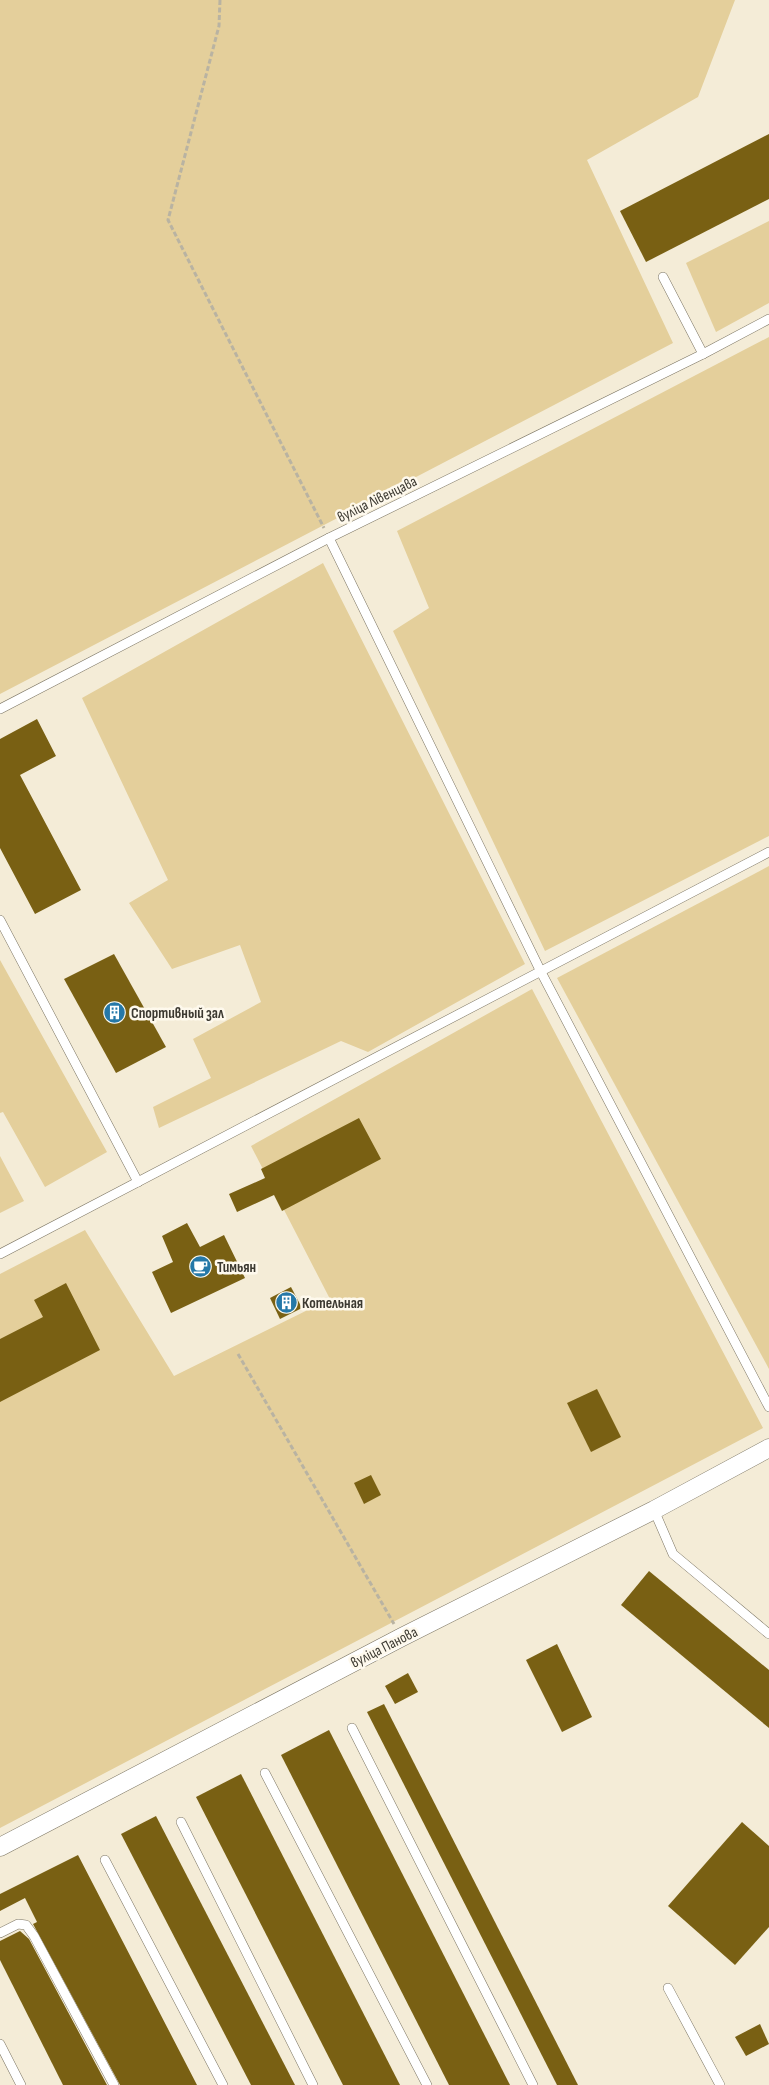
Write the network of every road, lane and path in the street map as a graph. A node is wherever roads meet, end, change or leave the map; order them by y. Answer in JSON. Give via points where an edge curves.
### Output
{"nodes":[{"id":1,"x":220,"y":0,"type":"edge"},
{"id":2,"x":663,"y":277,"type":"dead end"},
{"id":3,"x":769,"y":319,"type":"edge"},
{"id":4,"x":703,"y":354,"type":"junction"},
{"id":5,"x":329,"y":538,"type":"junction"},
{"id":6,"x":0,"y":709,"type":"edge"},
{"id":7,"x":769,"y":852,"type":"edge"},
{"id":8,"x":0,"y":920,"type":"edge"},
{"id":9,"x":541,"y":972,"type":"junction"},
{"id":10,"x":138,"y":1182,"type":"junction"},
{"id":11,"x":0,"y":1254,"type":"edge"},
{"id":12,"x":238,"y":1354,"type":"dead end"},
{"id":13,"x":769,"y":1407,"type":"edge"},
{"id":14,"x":769,"y":1448,"type":"edge"},
{"id":15,"x":654,"y":1510,"type":"junction"},
{"id":16,"x":769,"y":1634,"type":"edge"},
{"id":17,"x":402,"y":1637,"type":"junction"},
{"id":18,"x":352,"y":1728,"type":"dead end"},
{"id":19,"x":264,"y":1773,"type":"dead end"},
{"id":20,"x":181,"y":1822,"type":"dead end"},
{"id":21,"x":0,"y":1847,"type":"edge"},
{"id":22,"x":105,"y":1860,"type":"dead end"},
{"id":23,"x":0,"y":1933,"type":"edge"},
{"id":24,"x":668,"y":1988,"type":"dead end"},
{"id":25,"x":0,"y":2044,"type":"edge"},
{"id":26,"x":21,"y":2085,"type":"edge"},
{"id":27,"x":114,"y":2085,"type":"edge"},
{"id":28,"x":223,"y":2085,"type":"edge"},
{"id":29,"x":313,"y":2085,"type":"edge"},
{"id":30,"x":427,"y":2085,"type":"edge"},
{"id":31,"x":534,"y":2085,"type":"edge"},
{"id":32,"x":720,"y":2085,"type":"edge"}],
"edges":[{"from":1,"to":5,"type":"path","via":[[219,26],[168,220]]},
{"from":2,"to":4,"type":"lane"},
{"from":3,"to":4,"type":"lane","name":"вуліца Лівенцава"},
{"from":4,"to":5,"type":"lane","name":"вуліца Лівенцава"},
{"from":5,"to":6,"type":"lane","name":"вуліца Лівенцава"},
{"from":5,"to":9,"type":"lane"},
{"from":7,"to":9,"type":"lane"},
{"from":8,"to":10,"type":"lane"},
{"from":9,"to":10,"type":"lane"},
{"from":9,"to":13,"type":"lane"},
{"from":10,"to":11,"type":"lane"},
{"from":12,"to":17,"type":"path"},
{"from":14,"to":15,"type":"street","name":"вуліца Панова"},
{"from":15,"to":16,"type":"lane","via":[[673,1554]]},
{"from":15,"to":17,"type":"street","name":"вуліца Панова"},
{"from":17,"to":21,"type":"street","name":"вуліца Панова"},
{"from":18,"to":31,"type":"lane"},
{"from":19,"to":30,"type":"lane"},
{"from":20,"to":29,"type":"lane"},
{"from":22,"to":28,"type":"lane"},
{"from":23,"to":27,"type":"lane","via":[[18,1924],[26,1925]]},
{"from":24,"to":32,"type":"lane"},
{"from":25,"to":26,"type":"lane"}]}
